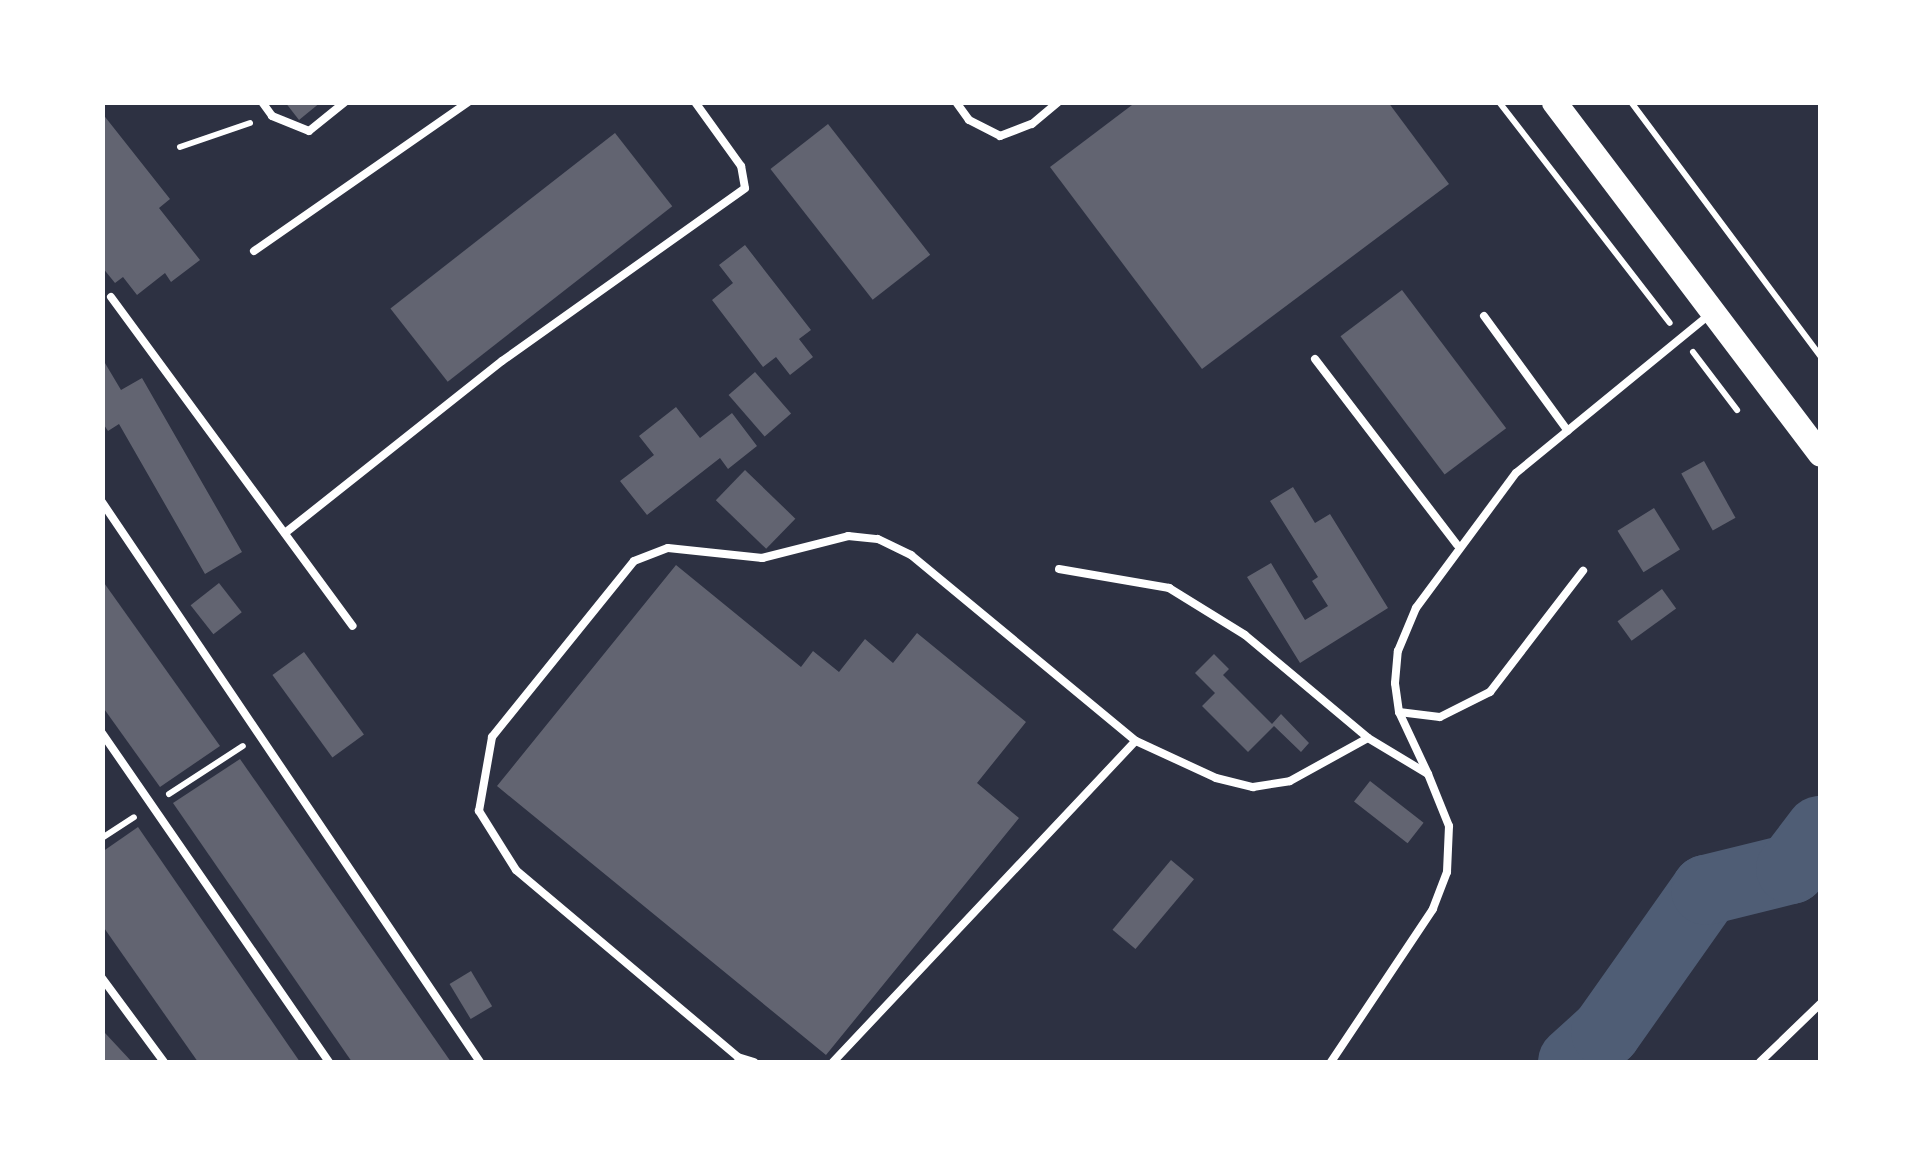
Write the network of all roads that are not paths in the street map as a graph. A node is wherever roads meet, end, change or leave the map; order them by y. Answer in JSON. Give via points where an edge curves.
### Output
{"nodes":[{"id":1,"x":262,"y":102,"type":"edge"},
{"id":2,"x":345,"y":102,"type":"edge"},
{"id":3,"x":468,"y":102,"type":"edge"},
{"id":4,"x":694,"y":102,"type":"edge"},
{"id":5,"x":956,"y":102,"type":"edge"},
{"id":6,"x":1058,"y":102,"type":"edge"},
{"id":7,"x":1554,"y":102,"type":"edge"},
{"id":8,"x":254,"y":251,"type":"dead end"},
{"id":9,"x":111,"y":297,"type":"dead end"},
{"id":10,"x":1712,"y":312,"type":"junction"},
{"id":11,"x":1484,"y":316,"type":"dead end"},
{"id":12,"x":1315,"y":359,"type":"dead end"},
{"id":13,"x":1568,"y":431,"type":"junction"},
{"id":14,"x":1819,"y":452,"type":"edge"},
{"id":15,"x":102,"y":502,"type":"edge"},
{"id":16,"x":285,"y":533,"type":"junction"},
{"id":17,"x":1457,"y":545,"type":"junction"},
{"id":18,"x":1059,"y":569,"type":"dead end"},
{"id":19,"x":1583,"y":572,"type":"dead end"},
{"id":20,"x":353,"y":626,"type":"dead end"},
{"id":21,"x":1399,"y":712,"type":"junction"},
{"id":22,"x":102,"y":733,"type":"edge"},
{"id":23,"x":1368,"y":738,"type":"junction"},
{"id":24,"x":1136,"y":741,"type":"junction"},
{"id":25,"x":1428,"y":774,"type":"junction"},
{"id":26,"x":103,"y":980,"type":"edge"},
{"id":27,"x":1820,"y":1004,"type":"edge"},
{"id":28,"x":164,"y":1062,"type":"edge"},
{"id":29,"x":328,"y":1062,"type":"edge"},
{"id":30,"x":480,"y":1062,"type":"edge"},
{"id":31,"x":754,"y":1062,"type":"edge"},
{"id":32,"x":832,"y":1062,"type":"edge"},
{"id":33,"x":1331,"y":1062,"type":"edge"},
{"id":34,"x":1760,"y":1062,"type":"edge"}],
"edges":[{"from":1,"to":2,"type":"lane","via":[[272,116],[309,131]]},
{"from":3,"to":8,"type":"lane"},
{"from":4,"to":16,"type":"lane","via":[[742,166],[745,188],[502,362]]},
{"from":5,"to":6,"type":"lane","via":[[969,120],[1000,136],[1032,124]]},
{"from":7,"to":10,"type":"main road"},
{"from":9,"to":16,"type":"lane"},
{"from":10,"to":13,"type":"lane"},
{"from":10,"to":14,"type":"main road"},
{"from":11,"to":13,"type":"lane"},
{"from":12,"to":17,"type":"lane"},
{"from":13,"to":17,"type":"lane","via":[[1516,473]]},
{"from":15,"to":30,"type":"lane"},
{"from":16,"to":20,"type":"lane"},
{"from":17,"to":21,"type":"lane","via":[[1416,608],[1398,651]]},
{"from":18,"to":23,"type":"lane","via":[[1169,588],[1245,635]]},
{"from":19,"to":21,"type":"lane","via":[[1490,692],[1440,716]]},
{"from":21,"to":25,"type":"lane"},
{"from":22,"to":29,"type":"lane"},
{"from":23,"to":24,"type":"lane","via":[[1290,781],[1253,786],[1216,778]]},
{"from":23,"to":25,"type":"lane"},
{"from":24,"to":31,"type":"lane","via":[[911,555],[878,539],[848,536],[762,558],[668,548],[634,561],[492,738],[479,811],[516,870],[738,1056]]},
{"from":24,"to":32,"type":"lane"},
{"from":25,"to":33,"type":"lane","via":[[1449,826],[1447,872],[1433,909]]},
{"from":26,"to":28,"type":"lane"},
{"from":27,"to":34,"type":"lane"}]}
